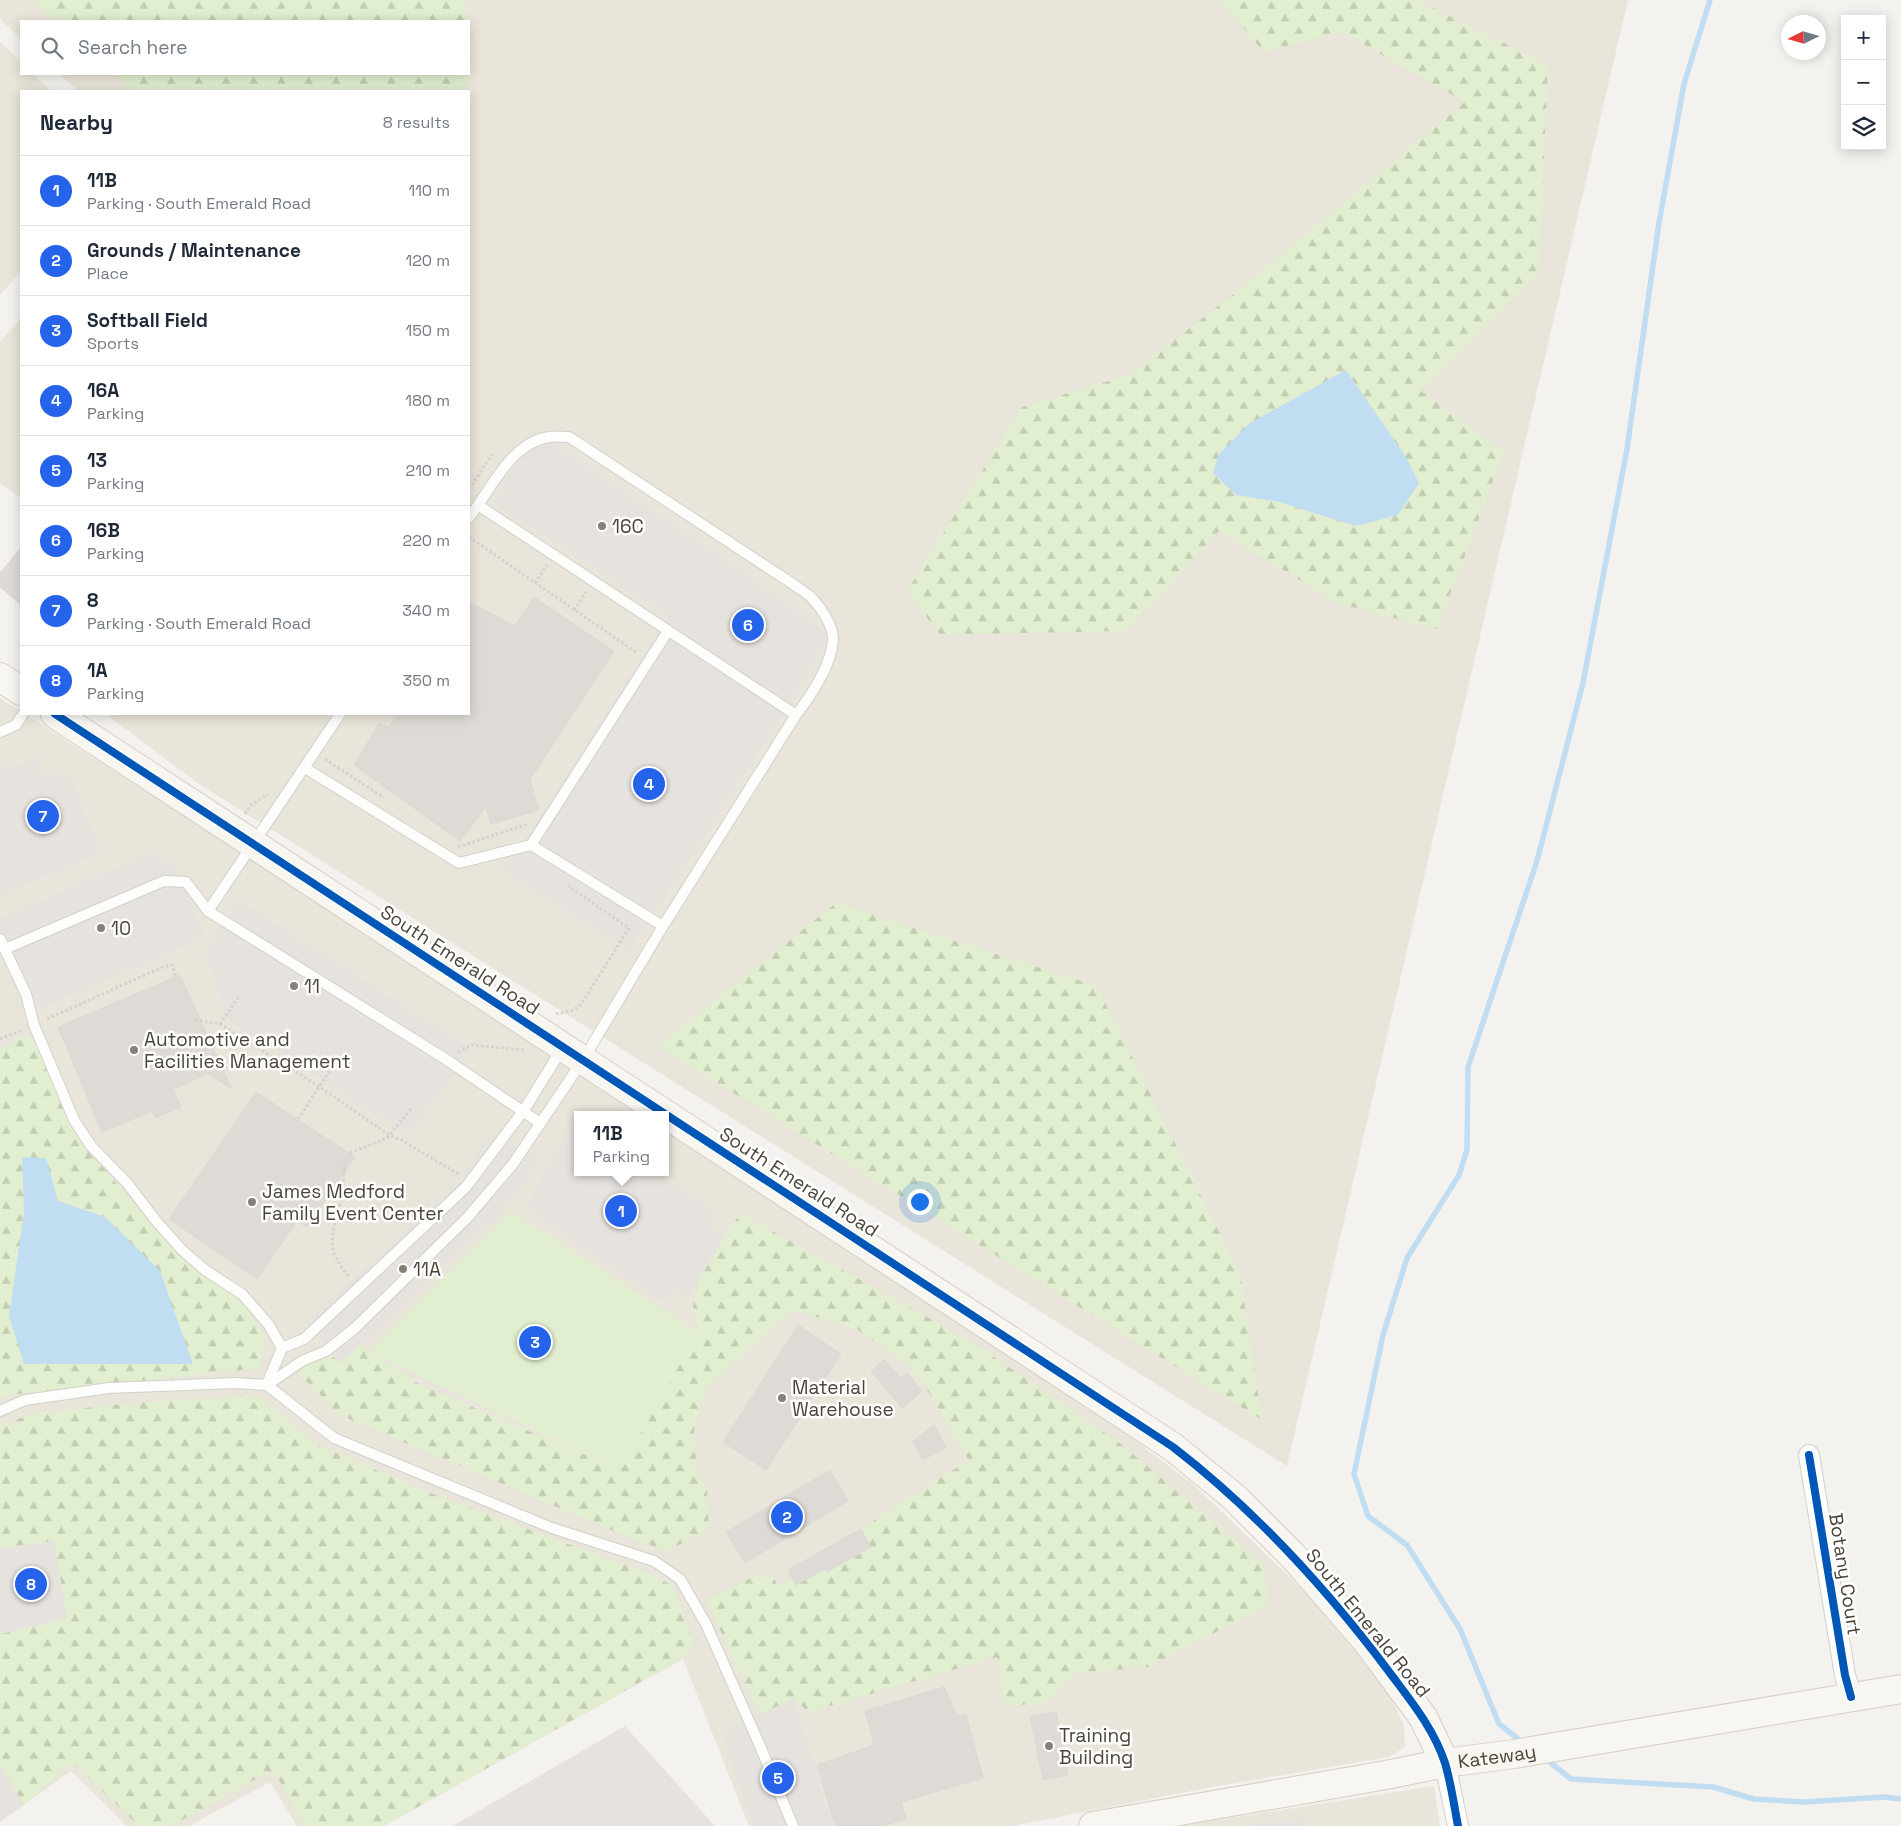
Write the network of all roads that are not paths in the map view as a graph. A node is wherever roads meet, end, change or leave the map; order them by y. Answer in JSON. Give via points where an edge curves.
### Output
{"nodes":[{"id":1,"x":478,"y":504,"type":"junction"},
{"id":2,"x":470,"y":516,"type":"edge"},
{"id":3,"x":668,"y":631,"type":"junction"},
{"id":4,"x":0,"y":678,"type":"edge"},
{"id":5,"x":20,"y":690,"type":"edge"},
{"id":6,"x":22,"y":715,"type":"edge"},
{"id":7,"x":57,"y":715,"type":"edge"},
{"id":8,"x":339,"y":715,"type":"edge"},
{"id":9,"x":796,"y":715,"type":"junction"},
{"id":10,"x":0,"y":732,"type":"edge"},
{"id":11,"x":305,"y":768,"type":"junction"},
{"id":12,"x":253,"y":843,"type":"junction"},
{"id":13,"x":531,"y":844,"type":"junction"},
{"id":14,"x":208,"y":911,"type":"junction"},
{"id":15,"x":663,"y":926,"type":"junction"},
{"id":16,"x":2,"y":944,"type":"edge"},
{"id":17,"x":573,"y":1054,"type":"junction"},
{"id":18,"x":524,"y":1110,"type":"junction"},
{"id":19,"x":660,"y":1111,"type":"edge"},
{"id":20,"x":669,"y":1117,"type":"edge"},
{"id":21,"x":540,"y":1123,"type":"junction"},
{"id":22,"x":282,"y":1348,"type":"junction"},
{"id":23,"x":267,"y":1385,"type":"junction"},
{"id":24,"x":0,"y":1411,"type":"edge"},
{"id":25,"x":1809,"y":1455,"type":"dead end"},
{"id":26,"x":1901,"y":1689,"type":"edge"},
{"id":27,"x":1851,"y":1697,"type":"junction"},
{"id":28,"x":1445,"y":1762,"type":"junction"},
{"id":29,"x":793,"y":1826,"type":"edge"},
{"id":30,"x":1092,"y":1826,"type":"edge"},
{"id":31,"x":1458,"y":1826,"type":"edge"}],
"edges":[{"from":1,"to":2,"type":"lane"},
{"from":1,"to":3,"type":"lane"},
{"from":1,"to":9,"type":"lane","via":[[521,449],[548,437],[569,437],[785,579],[811,598],[828,623],[832,639],[826,667]]},
{"from":3,"to":9,"type":"lane"},
{"from":3,"to":13,"type":"lane"},
{"from":4,"to":5,"type":"street"},
{"from":6,"to":10,"type":"lane","via":[[16,725]]},
{"from":7,"to":12,"type":"street","name":"South Emerald Road"},
{"from":8,"to":11,"type":"lane"},
{"from":9,"to":15,"type":"lane"},
{"from":11,"to":12,"type":"lane"},
{"from":11,"to":13,"type":"lane","via":[[459,863]]},
{"from":12,"to":14,"type":"lane"},
{"from":12,"to":17,"type":"street","name":"South Emerald Road"},
{"from":13,"to":15,"type":"lane"},
{"from":14,"to":16,"type":"lane","via":[[186,882],[164,881]]},
{"from":14,"to":18,"type":"lane"},
{"from":15,"to":17,"type":"lane"},
{"from":16,"to":22,"type":"lane","via":[[26,994],[34,1025],[74,1120],[91,1146],[182,1250],[242,1294],[269,1325]]},
{"from":17,"to":18,"type":"lane"},
{"from":17,"to":19,"type":"street","name":"South Emerald Road"},
{"from":17,"to":21,"type":"lane"},
{"from":18,"to":21,"type":"lane"},
{"from":18,"to":22,"type":"lane","via":[[466,1187],[304,1339]]},
{"from":20,"to":28,"type":"street","name":"South Emerald Road","via":[[1173,1447],[1204,1471],[1292,1556],[1365,1639],[1423,1717]]},
{"from":21,"to":23,"type":"lane","via":[[513,1164],[468,1217],[355,1328],[326,1351],[302,1361]]},
{"from":22,"to":23,"type":"lane"},
{"from":23,"to":24,"type":"lane","via":[[235,1383],[109,1388],[26,1400]]},
{"from":23,"to":29,"type":"lane","via":[[334,1438],[552,1528],[654,1562],[680,1579],[706,1624]]},
{"from":25,"to":27,"type":"street","name":"Botany Court"},
{"from":26,"to":27,"type":"street","name":"Kateway"},
{"from":27,"to":28,"type":"street","name":"Kateway"},
{"from":28,"to":30,"type":"street","name":"Kateway"},
{"from":28,"to":31,"type":"street"}]}
